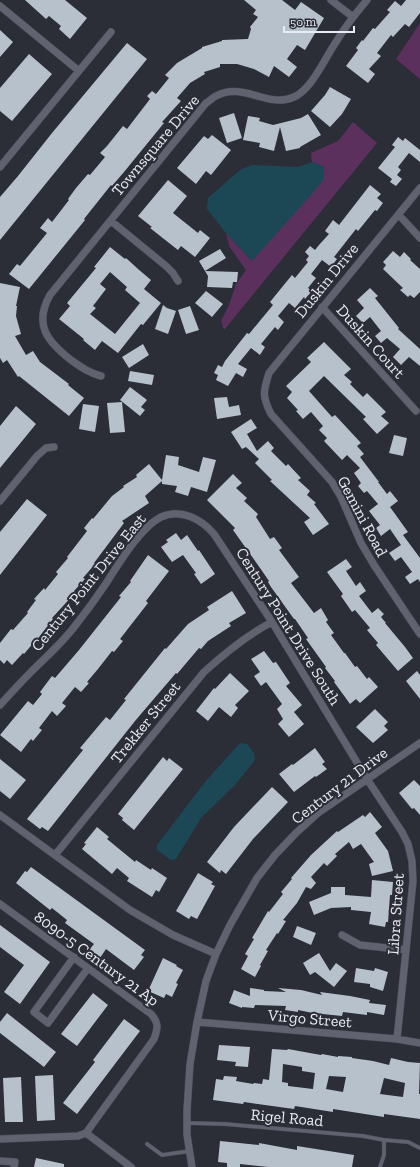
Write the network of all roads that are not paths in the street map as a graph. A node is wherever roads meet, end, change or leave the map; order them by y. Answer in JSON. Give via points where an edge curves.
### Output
{"nodes":[{"id":1,"x":331,"y":0,"type":"edge"},
{"id":2,"x":366,"y":0,"type":"edge"},
{"id":3,"x":0,"y":6,"type":"edge"},
{"id":4,"x":353,"y":17,"type":"junction"},
{"id":5,"x":111,"y":32,"type":"dead end"},
{"id":6,"x":79,"y":71,"type":"junction"},
{"id":7,"x":0,"y":167,"type":"edge"},
{"id":8,"x":420,"y":188,"type":"edge"},
{"id":9,"x":399,"y":214,"type":"junction"},
{"id":10,"x":110,"y":221,"type":"junction"},
{"id":11,"x":420,"y":238,"type":"edge"},
{"id":12,"x":178,"y":281,"type":"dead end"},
{"id":13,"x":322,"y":308,"type":"junction"},
{"id":14,"x":101,"y":376,"type":"dead end"},
{"id":15,"x":264,"y":395,"type":"joint"},
{"id":16,"x":416,"y":411,"type":"dead end"},
{"id":17,"x":54,"y":447,"type":"dead end"},
{"id":18,"x":0,"y":501,"type":"edge"},
{"id":19,"x":167,"y":515,"type":"joint"},
{"id":20,"x":272,"y":622,"type":"junction"},
{"id":21,"x":420,"y":634,"type":"edge"},
{"id":22,"x":0,"y":705,"type":"edge"},
{"id":23,"x":420,"y":743,"type":"edge"},
{"id":24,"x":367,"y":779,"type":"junction"},
{"id":25,"x":0,"y":815,"type":"edge"},
{"id":26,"x":55,"y":855,"type":"junction"},
{"id":27,"x":0,"y":904,"type":"edge"},
{"id":28,"x":342,"y":935,"type":"dead end"},
{"id":29,"x":406,"y":950,"type":"junction"},
{"id":30,"x":216,"y":954,"type":"junction"},
{"id":31,"x":74,"y":957,"type":"junction"},
{"id":32,"x":88,"y":968,"type":"junction"},
{"id":33,"x":198,"y":1022,"type":"junction"},
{"id":34,"x":397,"y":1039,"type":"junction"},
{"id":35,"x":420,"y":1043,"type":"edge"},
{"id":36,"x":187,"y":1122,"type":"junction"},
{"id":37,"x":86,"y":1133,"type":"junction"},
{"id":38,"x":0,"y":1139,"type":"edge"},
{"id":39,"x":384,"y":1140,"type":"junction"},
{"id":40,"x":147,"y":1144,"type":"dead end"},
{"id":41,"x":420,"y":1148,"type":"edge"},
{"id":42,"x":190,"y":1151,"type":"junction"},
{"id":43,"x":0,"y":1161,"type":"edge"},
{"id":44,"x":14,"y":1167,"type":"edge"},
{"id":45,"x":131,"y":1167,"type":"edge"},
{"id":46,"x":192,"y":1167,"type":"edge"},
{"id":47,"x":380,"y":1167,"type":"edge"}],
"edges":[{"from":1,"to":4,"type":"street"},
{"from":2,"to":4,"type":"street","name":"Townsquare Drive"},
{"from":3,"to":6,"type":"street"},
{"from":4,"to":10,"type":"street","name":"Townsquare Drive","via":[[318,72],[303,91],[294,97],[286,100],[265,99],[236,91],[226,92],[206,103]]},
{"from":5,"to":6,"type":"street"},
{"from":6,"to":7,"type":"street"},
{"from":8,"to":9,"type":"street","name":"Duskin Drive"},
{"from":9,"to":11,"type":"street"},
{"from":9,"to":13,"type":"street","name":"Duskin Drive"},
{"from":10,"to":12,"type":"street","via":[[166,266]]},
{"from":10,"to":14,"type":"street","name":"Townsquare Drive","via":[[50,295],[43,318],[47,337],[54,346],[88,372]]},
{"from":13,"to":15,"type":"street","name":"Duskin Drive","via":[[269,373]]},
{"from":13,"to":16,"type":"street","name":"Duskin Court"},
{"from":15,"to":21,"type":"street","name":"Gemini Road","via":[[271,414],[332,482],[361,543]]},
{"from":17,"to":18,"type":"street","via":[[46,448],[37,456]]},
{"from":19,"to":20,"type":"street","name":"Century Point Drive South","via":[[188,515],[208,527]]},
{"from":19,"to":22,"type":"street","name":"Century Point Drive East","via":[[146,528],[62,641]]},
{"from":20,"to":24,"type":"street","name":"Century Point Drive South"},
{"from":20,"to":26,"type":"street","name":"Trekker Street","via":[[222,656],[204,672]]},
{"from":23,"to":24,"type":"street","name":"Century 21 Drive"},
{"from":24,"to":29,"type":"street","name":"Libra Street","via":[[402,832],[412,861],[413,882]]},
{"from":24,"to":30,"type":"street","name":"Century 21 Drive","via":[[318,813],[275,855],[257,878]]},
{"from":25,"to":26,"type":"street"},
{"from":26,"to":30,"type":"street","via":[[140,917]]},
{"from":27,"to":31,"type":"street","name":"8090-5 Century 21 Ap"},
{"from":28,"to":29,"type":"street","via":[[360,945]]},
{"from":29,"to":34,"type":"street","name":"Libra Street"},
{"from":30,"to":33,"type":"street","name":"Century 21 Drive","via":[[206,981]]},
{"from":31,"to":32,"type":"street","name":"8090-5 Century 21 Ap"},
{"from":31,"to":32,"type":"street","via":[[34,1012],[48,1023]]},
{"from":32,"to":37,"type":"street","name":"8090-5 Century 21 Ap","via":[[151,1014],[157,1020],[157,1029],[154,1039]]},
{"from":33,"to":34,"type":"street","name":"Virgo Street"},
{"from":33,"to":36,"type":"street","name":"Century 21 Drive","via":[[190,1064]]},
{"from":34,"to":35,"type":"street","name":"Virgo Street"},
{"from":36,"to":39,"type":"lane","name":"Rigel Road","via":[[287,1129]]},
{"from":36,"to":42,"type":"street","name":"Century 21 Drive"},
{"from":37,"to":38,"type":"street","via":[[78,1136]]},
{"from":37,"to":45,"type":"street"},
{"from":39,"to":41,"type":"lane","name":"Rigel Road","via":[[408,1142]]},
{"from":39,"to":47,"type":"lane","via":[[384,1155]]},
{"from":40,"to":42,"type":"lane","via":[[162,1156]]},
{"from":42,"to":46,"type":"street","name":"Century 21 Drive"},
{"from":43,"to":44,"type":"street","via":[[14,1162]]}]}
